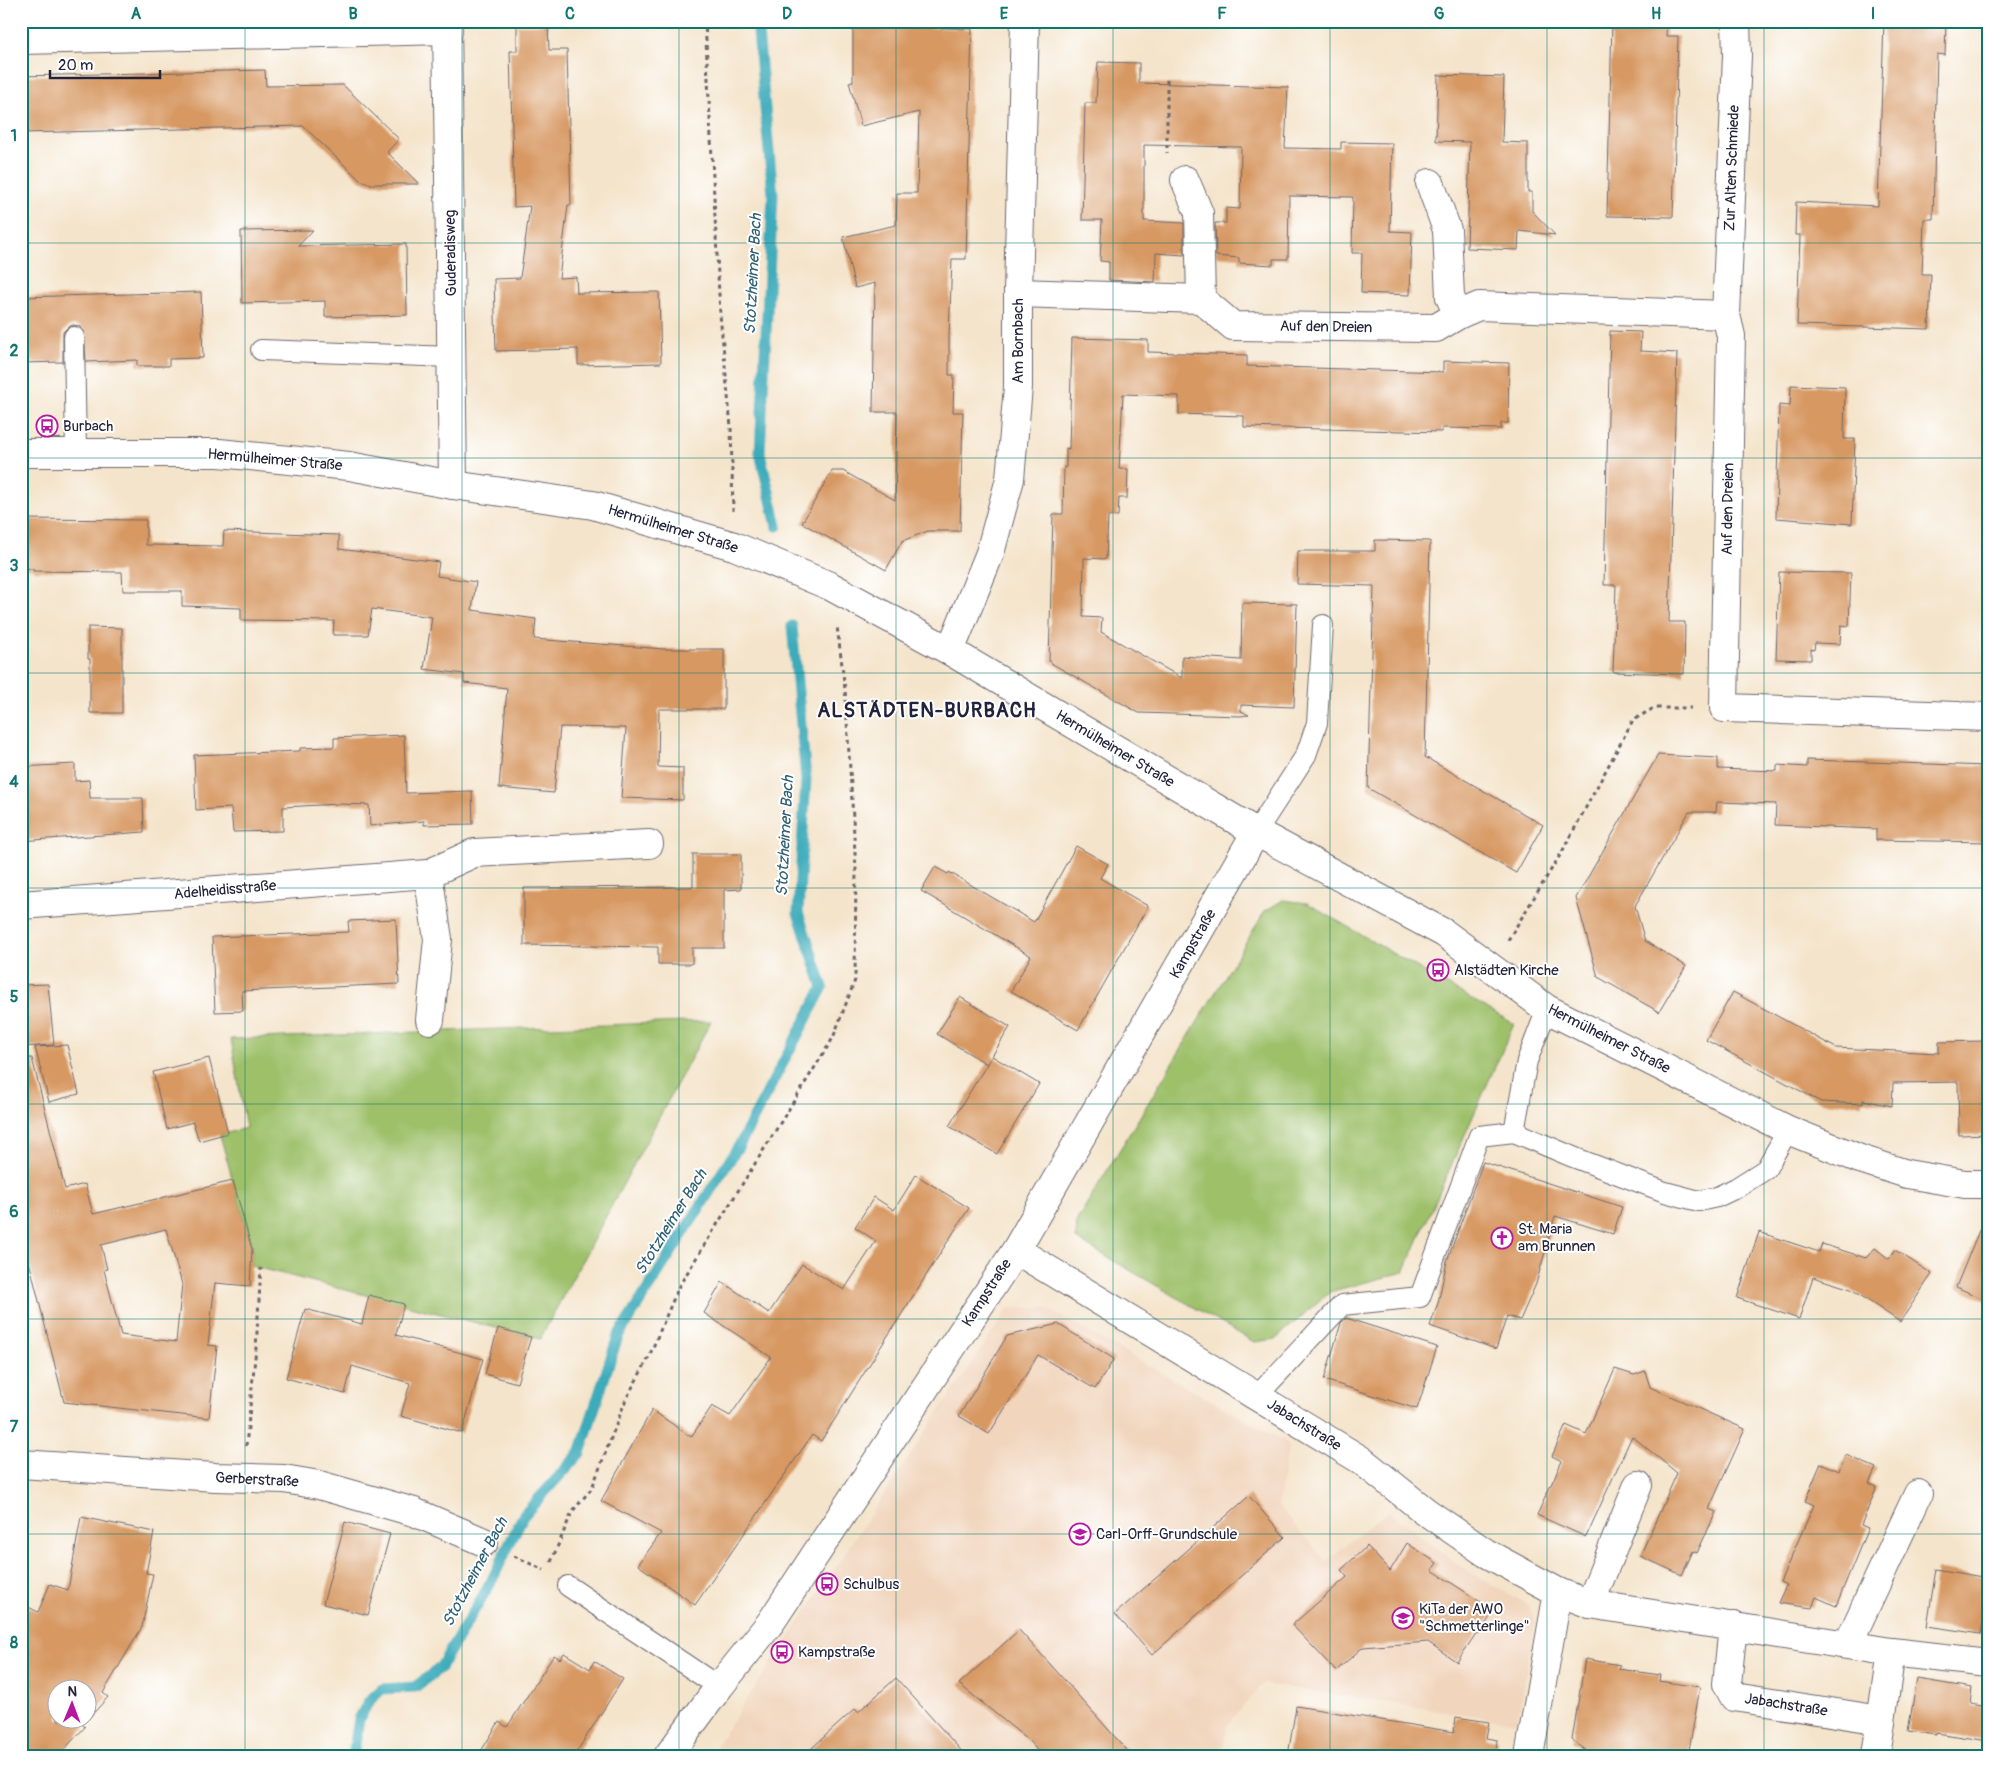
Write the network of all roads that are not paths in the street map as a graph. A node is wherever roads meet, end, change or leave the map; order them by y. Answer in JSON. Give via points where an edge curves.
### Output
{"nodes":[{"id":1,"x":1025,"y":21,"type":"edge"},
{"id":2,"x":1736,"y":21,"type":"edge"},
{"id":3,"x":448,"y":25,"type":"edge"},
{"id":4,"x":152,"y":29,"type":"edge"},
{"id":5,"x":21,"y":40,"type":"edge"},
{"id":6,"x":1186,"y":180,"type":"road end"},
{"id":7,"x":1430,"y":183,"type":"dead end"},
{"id":8,"x":1018,"y":293,"type":"junction"},
{"id":9,"x":1201,"y":299,"type":"junction"},
{"id":10,"x":1458,"y":315,"type":"junction"},
{"id":11,"x":1726,"y":315,"type":"junction"},
{"id":12,"x":74,"y":337,"type":"dead end"},
{"id":13,"x":260,"y":350,"type":"dead end"},
{"id":14,"x":452,"y":357,"type":"junction"},
{"id":15,"x":76,"y":452,"type":"junction"},
{"id":16,"x":21,"y":453,"type":"edge"},
{"id":17,"x":454,"y":485,"type":"junction"},
{"id":18,"x":1323,"y":625,"type":"dead end"},
{"id":19,"x":950,"y":651,"type":"junction"},
{"id":20,"x":1988,"y":717,"type":"edge"},
{"id":21,"x":1256,"y":832,"type":"junction"},
{"id":22,"x":649,"y":844,"type":"dead end"},
{"id":23,"x":428,"y":874,"type":"junction"},
{"id":24,"x":21,"y":905,"type":"edge"},
{"id":25,"x":1547,"y":1009,"type":"junction"},
{"id":26,"x":430,"y":1020,"type":"dead end"},
{"id":27,"x":1788,"y":1130,"type":"junction"},
{"id":28,"x":1514,"y":1132,"type":"junction"},
{"id":29,"x":1988,"y":1184,"type":"edge"},
{"id":30,"x":1016,"y":1250,"type":"junction"},
{"id":31,"x":1257,"y":1396,"type":"junction"},
{"id":32,"x":21,"y":1464,"type":"edge"},
{"id":33,"x":1638,"y":1485,"type":"dead end"},
{"id":34,"x":1918,"y":1494,"type":"dead end"},
{"id":35,"x":484,"y":1542,"type":"dead end"},
{"id":36,"x":568,"y":1586,"type":"dead end"},
{"id":37,"x":1558,"y":1592,"type":"junction"},
{"id":38,"x":1590,"y":1604,"type":"junction"},
{"id":39,"x":1733,"y":1626,"type":"junction"},
{"id":40,"x":1848,"y":1644,"type":"junction"},
{"id":41,"x":1891,"y":1652,"type":"junction"},
{"id":42,"x":1988,"y":1663,"type":"edge"},
{"id":43,"x":719,"y":1687,"type":"junction"},
{"id":44,"x":1881,"y":1720,"type":"junction"},
{"id":45,"x":668,"y":1756,"type":"edge"},
{"id":46,"x":1529,"y":1756,"type":"edge"},
{"id":47,"x":1876,"y":1756,"type":"edge"}],
"edges":[{"from":1,"to":8,"type":"street","name":"Am Bornbach"},
{"from":2,"to":11,"type":"street","name":"Zur Alten Schmiede"},
{"from":3,"to":4,"type":"street"},
{"from":3,"to":14,"type":"street","name":"Guderadisweg"},
{"from":4,"to":5,"type":"street"},
{"from":6,"to":9,"type":"street","via":[[1199,213]]},
{"from":7,"to":10,"type":"street","via":[[1447,230],[1450,297]]},
{"from":8,"to":9,"type":"street"},
{"from":8,"to":19,"type":"street","name":"Am Bornbach","via":[[1018,387],[1010,479],[990,553]]},
{"from":9,"to":10,"type":"street","name":"Auf den Dreien","via":[[1233,326],[1436,328]]},
{"from":10,"to":11,"type":"street","name":"Auf den Dreien","via":[[1480,306]]},
{"from":11,"to":20,"type":"street","name":"Auf den Dreien","via":[[1731,336],[1724,708]]},
{"from":12,"to":15,"type":"lane"},
{"from":13,"to":14,"type":"lane"},
{"from":14,"to":17,"type":"street","name":"Guderadisweg"},
{"from":15,"to":16,"type":"street","name":"Hermülheimer Straße"},
{"from":15,"to":17,"type":"street","name":"Hermülheimer Straße","via":[[219,453],[349,466]]},
{"from":17,"to":19,"type":"street","name":"Hermülheimer Straße","via":[[593,505],[734,546],[830,586]]},
{"from":18,"to":21,"type":"lane","via":[[1317,723],[1306,755]]},
{"from":19,"to":21,"type":"street","name":"Hermülheimer Straße"},
{"from":21,"to":25,"type":"street","name":"Hermülheimer Straße","via":[[1444,933]]},
{"from":21,"to":30,"type":"street","name":"Kampstraße"},
{"from":22,"to":23,"type":"street","name":"Adelheidisstraße","via":[[474,853]]},
{"from":23,"to":24,"type":"street","name":"Adelheidisstraße"},
{"from":23,"to":26,"type":"street","via":[[438,939]]},
{"from":25,"to":27,"type":"street","name":"Hermülheimer Straße"},
{"from":25,"to":28,"type":"lane","via":[[1527,1061]]},
{"from":27,"to":28,"type":"lane","via":[[1766,1169],[1736,1188],[1699,1201],[1665,1192]]},
{"from":27,"to":29,"type":"street","name":"Hermülheimer Straße","via":[[1907,1174],[1965,1184]]},
{"from":28,"to":31,"type":"lane","via":[[1478,1136],[1420,1297],[1342,1305]]},
{"from":30,"to":31,"type":"street","name":"Jabachstraße"},
{"from":30,"to":43,"type":"street","name":"Kampstraße","via":[[771,1622]]},
{"from":31,"to":37,"type":"street","name":"Jabachstraße","via":[[1361,1460],[1425,1511],[1486,1553]]},
{"from":32,"to":35,"type":"street","name":"Gerberstraße","via":[[284,1479],[318,1485],[414,1512]]},
{"from":33,"to":38,"type":"street"},
{"from":34,"to":40,"type":"street"},
{"from":36,"to":43,"type":"lane"},
{"from":37,"to":38,"type":"street","name":"Jabachstraße"},
{"from":37,"to":46,"type":"street"},
{"from":38,"to":39,"type":"street","name":"Jabachstraße"},
{"from":39,"to":40,"type":"street","name":"Jabachstraße"},
{"from":39,"to":44,"type":"street","name":"Jabachstraße","via":[[1727,1684],[1734,1697]]},
{"from":40,"to":41,"type":"street","name":"Jabachstraße"},
{"from":41,"to":42,"type":"street","name":"Jabachstraße"},
{"from":41,"to":44,"type":"street"},
{"from":43,"to":45,"type":"street","name":"Kampstraße"},
{"from":44,"to":47,"type":"street"}]}
